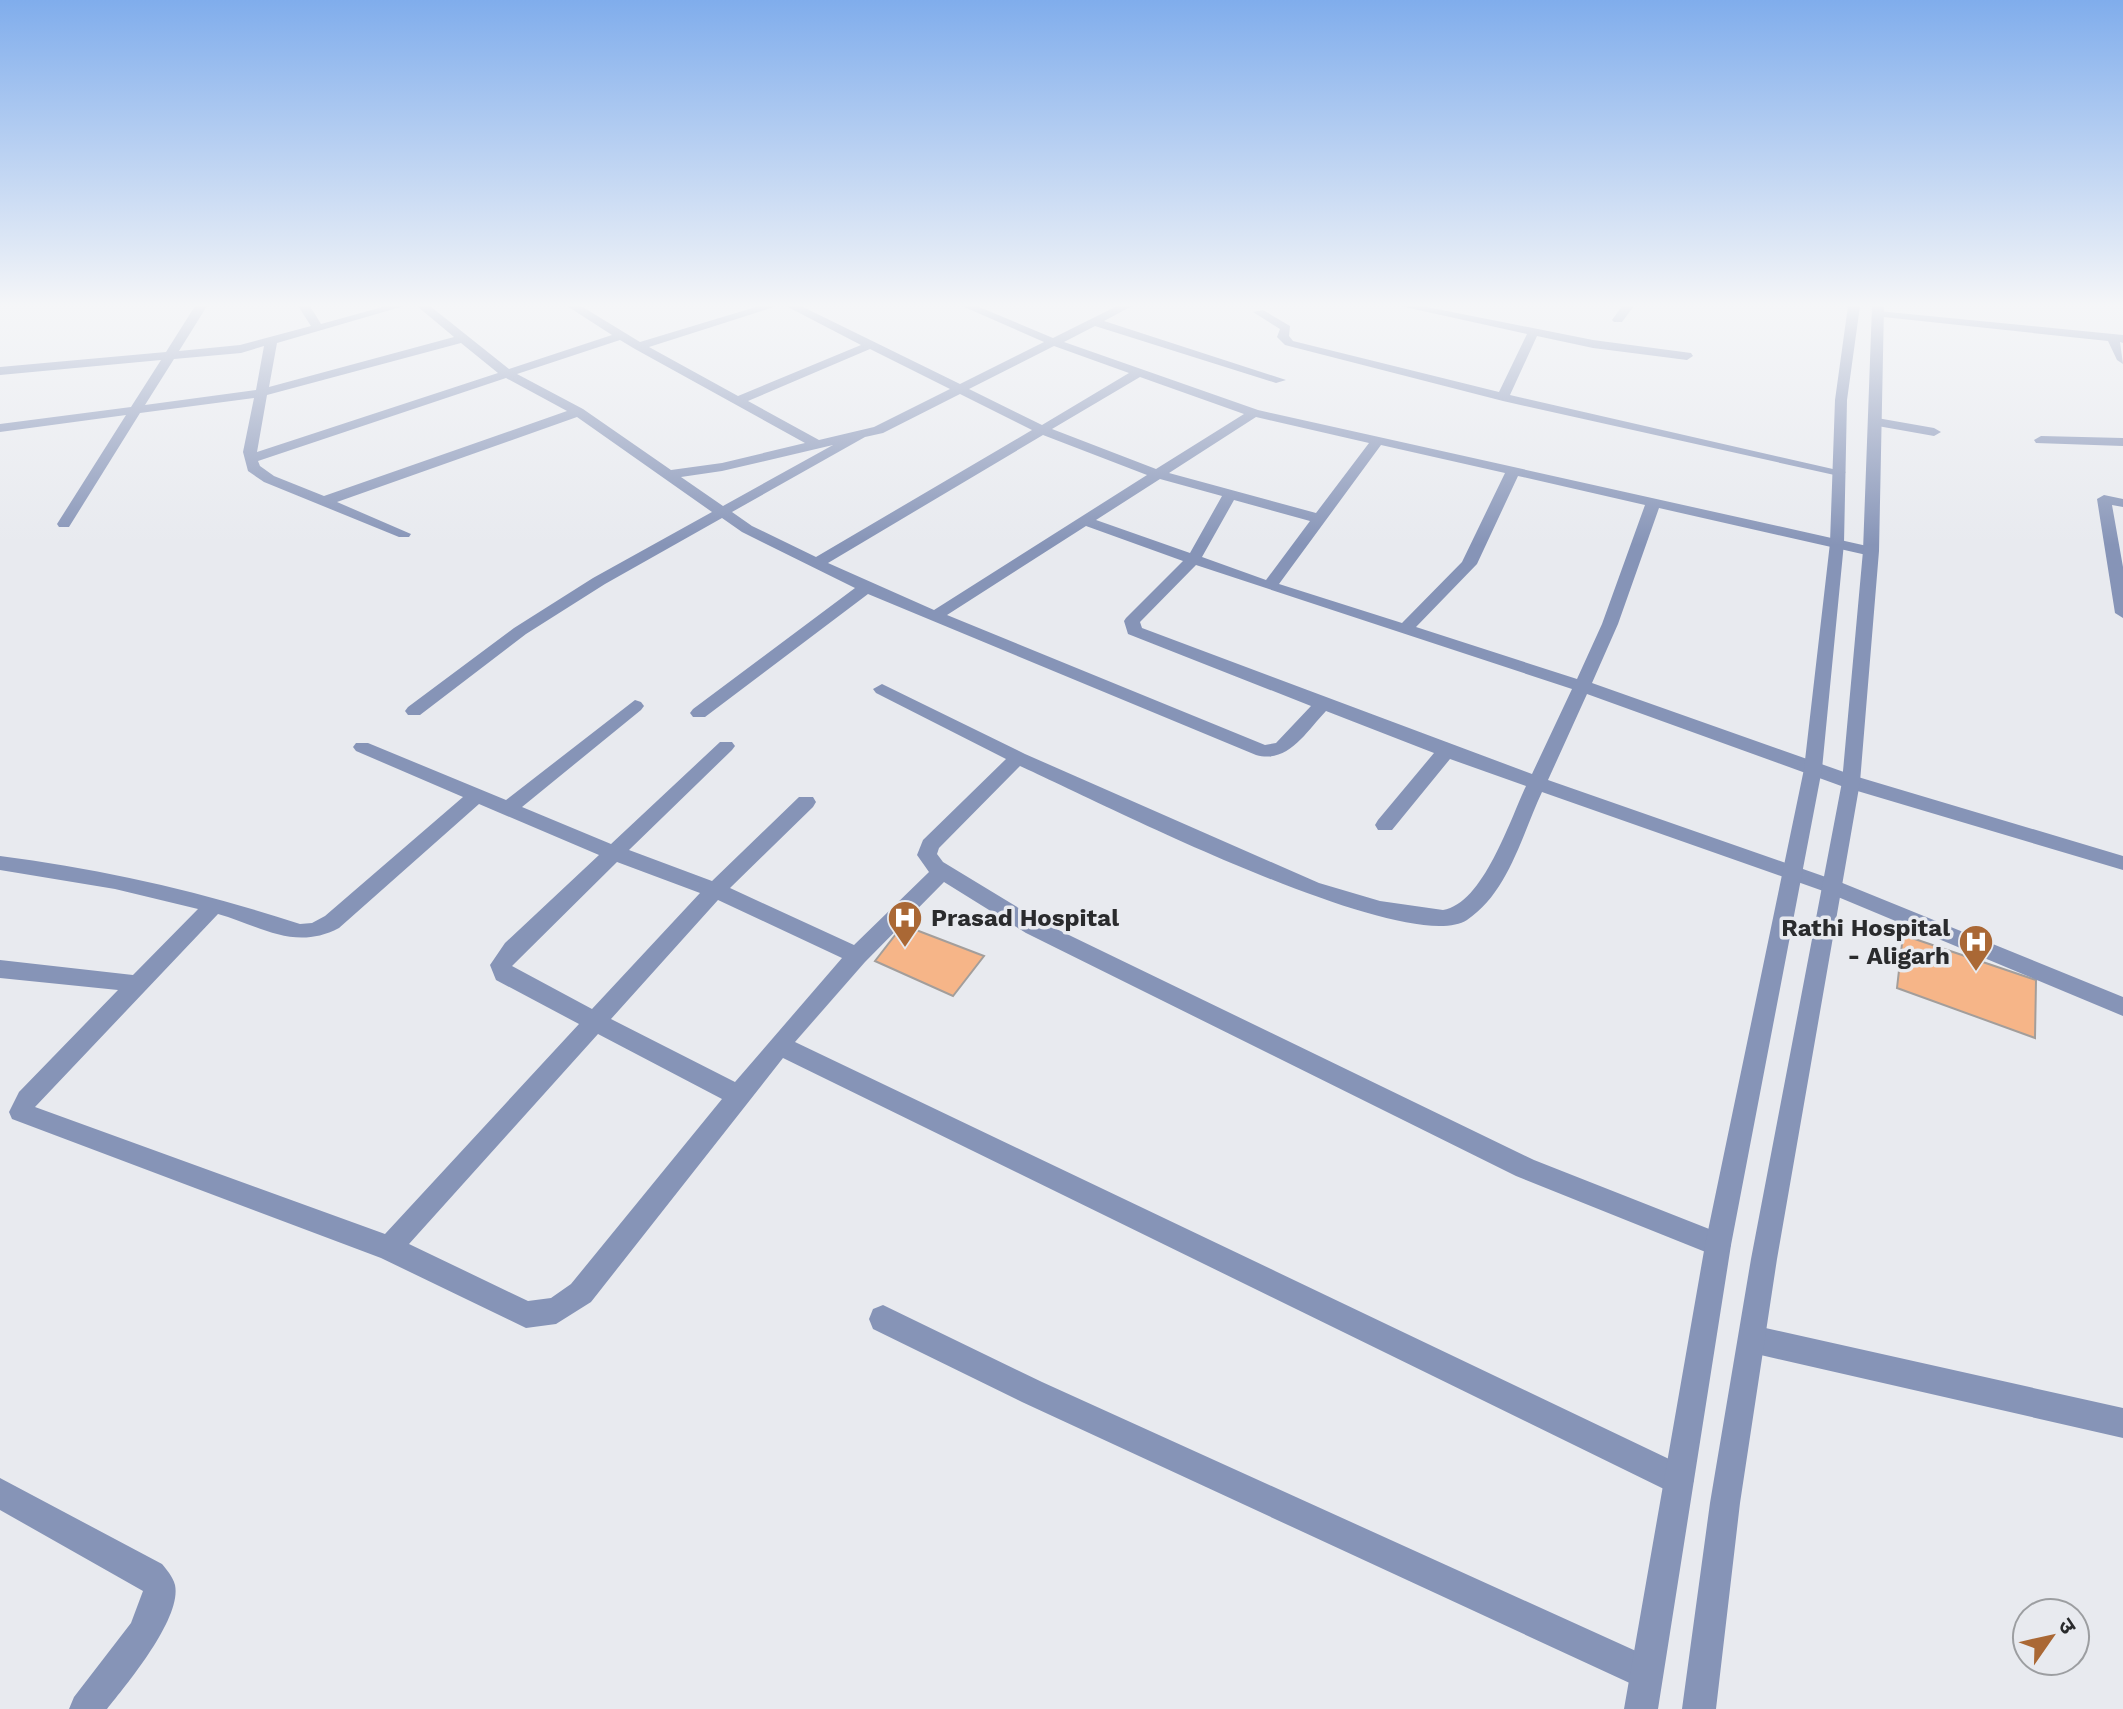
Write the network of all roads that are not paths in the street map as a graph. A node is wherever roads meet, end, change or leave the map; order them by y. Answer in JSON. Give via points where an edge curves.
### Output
{"nodes":[{"id":1,"x":150,"y":386,"type":"edge"},
{"id":2,"x":262,"y":386,"type":"edge"},
{"id":3,"x":288,"y":386,"type":"edge"},
{"id":4,"x":471,"y":386,"type":"edge"},
{"id":5,"x":529,"y":386,"type":"edge"},
{"id":6,"x":713,"y":386,"type":"edge"},
{"id":7,"x":773,"y":386,"type":"edge"},
{"id":8,"x":950,"y":386,"type":"edge"},
{"id":9,"x":970,"y":386,"type":"edge"},
{"id":10,"x":1117,"y":386,"type":"edge"},
{"id":11,"x":1175,"y":386,"type":"edge"},
{"id":12,"x":1458,"y":386,"type":"edge"},
{"id":13,"x":1508,"y":386,"type":"edge"},
{"id":14,"x":1843,"y":386,"type":"edge"},
{"id":15,"x":1877,"y":386,"type":"edge"},
{"id":16,"x":960,"y":391,"type":"junction"},
{"id":17,"x":261,"y":393,"type":"junction"},
{"id":18,"x":1503,"y":397,"type":"junction"},
{"id":19,"x":739,"y":400,"type":"junction"},
{"id":20,"x":137,"y":409,"type":"junction"},
{"id":21,"x":578,"y":412,"type":"junction"},
{"id":22,"x":1254,"y":413,"type":"junction"},
{"id":23,"x":1877,"y":422,"type":"junction"},
{"id":24,"x":0,"y":428,"type":"edge"},
{"id":25,"x":1042,"y":430,"type":"junction"},
{"id":26,"x":1934,"y":432,"type":"dead end"},
{"id":27,"x":860,"y":435,"type":"junction"},
{"id":28,"x":1378,"y":440,"type":"junction"},
{"id":29,"x":2041,"y":440,"type":"dead end"},
{"id":30,"x":2123,"y":442,"type":"edge"},
{"id":31,"x":818,"y":445,"type":"junction"},
{"id":32,"x":250,"y":459,"type":"junction"},
{"id":33,"x":1514,"y":470,"type":"junction"},
{"id":34,"x":1839,"y":472,"type":"junction"},
{"id":35,"x":670,"y":474,"type":"junction"},
{"id":36,"x":1157,"y":474,"type":"junction"},
{"id":37,"x":1230,"y":494,"type":"junction"},
{"id":38,"x":325,"y":501,"type":"junction"},
{"id":39,"x":1654,"y":501,"type":"junction"},
{"id":40,"x":2123,"y":503,"type":"edge"},
{"id":41,"x":719,"y":513,"type":"junction"},
{"id":42,"x":1320,"y":519,"type":"junction"},
{"id":43,"x":1082,"y":520,"type":"junction"},
{"id":44,"x":64,"y":524,"type":"dead end"},
{"id":45,"x":404,"y":534,"type":"dead end"},
{"id":46,"x":1837,"y":543,"type":"junction"},
{"id":47,"x":1871,"y":551,"type":"junction"},
{"id":48,"x":1194,"y":559,"type":"junction"},
{"id":49,"x":818,"y":563,"type":"junction"},
{"id":50,"x":1269,"y":586,"type":"junction"},
{"id":51,"x":867,"y":587,"type":"junction"},
{"id":52,"x":2123,"y":613,"type":"edge"},
{"id":53,"x":935,"y":616,"type":"junction"},
{"id":54,"x":1406,"y":628,"type":"junction"},
{"id":55,"x":1582,"y":686,"type":"junction"},
{"id":56,"x":882,"y":689,"type":"dead end"},
{"id":57,"x":1322,"y":705,"type":"junction"},
{"id":58,"x":635,"y":706,"type":"dead end"},
{"id":59,"x":414,"y":711,"type":"dead end"},
{"id":60,"x":699,"y":713,"type":"dead end"},
{"id":61,"x":726,"y":746,"type":"dead end"},
{"id":62,"x":362,"y":747,"type":"dead end"},
{"id":63,"x":1446,"y":751,"type":"junction"},
{"id":64,"x":1018,"y":758,"type":"junction"},
{"id":65,"x":1813,"y":769,"type":"junction"},
{"id":66,"x":1851,"y":782,"type":"junction"},
{"id":67,"x":1539,"y":784,"type":"junction"},
{"id":68,"x":476,"y":796,"type":"junction"},
{"id":69,"x":806,"y":802,"type":"dead end"},
{"id":70,"x":508,"y":808,"type":"junction"},
{"id":71,"x":1385,"y":825,"type":"dead end"},
{"id":72,"x":612,"y":852,"type":"junction"},
{"id":73,"x":0,"y":863,"type":"edge"},
{"id":74,"x":2123,"y":863,"type":"edge"},
{"id":75,"x":943,"y":871,"type":"junction"},
{"id":76,"x":1791,"y":872,"type":"junction"},
{"id":77,"x":1833,"y":887,"type":"junction"},
{"id":78,"x":715,"y":890,"type":"junction"},
{"id":79,"x":214,"y":905,"type":"junction"},
{"id":80,"x":857,"y":956,"type":"junction"},
{"id":81,"x":0,"y":969,"type":"edge"},
{"id":82,"x":139,"y":984,"type":"junction"},
{"id":83,"x":2123,"y":1007,"type":"edge"},
{"id":84,"x":594,"y":1023,"type":"junction"},
{"id":85,"x":779,"y":1045,"type":"junction"},
{"id":86,"x":737,"y":1095,"type":"junction"},
{"id":87,"x":10,"y":1112,"type":"edge"},
{"id":88,"x":1718,"y":1245,"type":"junction"},
{"id":89,"x":389,"y":1248,"type":"junction"},
{"id":90,"x":883,"y":1319,"type":"dead end"},
{"id":91,"x":1752,"y":1339,"type":"junction"},
{"id":92,"x":2123,"y":1423,"type":"edge"},
{"id":93,"x":1679,"y":1480,"type":"junction"},
{"id":94,"x":0,"y":1493,"type":"edge"},
{"id":95,"x":1646,"y":1673,"type":"junction"},
{"id":96,"x":86,"y":1709,"type":"edge"},
{"id":97,"x":1641,"y":1709,"type":"edge"},
{"id":98,"x":1699,"y":1709,"type":"edge"}],
"edges":[{"from":1,"to":20,"type":"street"},
{"from":2,"to":17,"type":"street"},
{"from":3,"to":17,"type":"street"},
{"from":4,"to":32,"type":"street"},
{"from":5,"to":21,"type":"street"},
{"from":6,"to":19,"type":"street"},
{"from":7,"to":19,"type":"street"},
{"from":8,"to":16,"type":"street"},
{"from":9,"to":16,"type":"street"},
{"from":10,"to":25,"type":"street"},
{"from":11,"to":22,"type":"street"},
{"from":12,"to":18,"type":"street"},
{"from":13,"to":18,"type":"street"},
{"from":14,"to":34,"type":"street"},
{"from":15,"to":23,"type":"street"},
{"from":16,"to":25,"type":"street"},
{"from":16,"to":27,"type":"street"},
{"from":17,"to":20,"type":"street"},
{"from":17,"to":32,"type":"street"},
{"from":18,"to":34,"type":"street"},
{"from":19,"to":31,"type":"street"},
{"from":20,"to":24,"type":"street"},
{"from":20,"to":44,"type":"street"},
{"from":21,"to":35,"type":"street"},
{"from":21,"to":38,"type":"street"},
{"from":22,"to":28,"type":"street"},
{"from":22,"to":36,"type":"street"},
{"from":23,"to":26,"type":"street"},
{"from":23,"to":47,"type":"street"},
{"from":25,"to":36,"type":"street"},
{"from":25,"to":49,"type":"street"},
{"from":27,"to":31,"type":"street"},
{"from":27,"to":41,"type":"street"},
{"from":28,"to":33,"type":"street"},
{"from":28,"to":42,"type":"street"},
{"from":29,"to":30,"type":"street"},
{"from":31,"to":35,"type":"street"},
{"from":32,"to":38,"type":"street","via":[[253,468],[269,479]]},
{"from":33,"to":39,"type":"street"},
{"from":33,"to":54,"type":"street","via":[[1469,564]]},
{"from":34,"to":46,"type":"street"},
{"from":35,"to":41,"type":"street"},
{"from":36,"to":37,"type":"street"},
{"from":36,"to":43,"type":"street"},
{"from":37,"to":42,"type":"street"},
{"from":37,"to":48,"type":"street"},
{"from":38,"to":45,"type":"street"},
{"from":39,"to":46,"type":"street"},
{"from":39,"to":55,"type":"street"},
{"from":40,"to":52,"type":"street","via":[[2104,499]]},
{"from":41,"to":49,"type":"street"},
{"from":41,"to":59,"type":"street","via":[[530,624]]},
{"from":42,"to":50,"type":"street"},
{"from":43,"to":48,"type":"street"},
{"from":43,"to":53,"type":"street"},
{"from":46,"to":47,"type":"street"},
{"from":46,"to":65,"type":"street"},
{"from":47,"to":66,"type":"street"},
{"from":48,"to":50,"type":"street"},
{"from":48,"to":57,"type":"street","via":[[1132,621],[1134,631]]},
{"from":49,"to":51,"type":"street"},
{"from":50,"to":54,"type":"street"},
{"from":51,"to":53,"type":"street"},
{"from":51,"to":60,"type":"street"},
{"from":53,"to":57,"type":"street","via":[[1262,751],[1282,747]]},
{"from":54,"to":55,"type":"street"},
{"from":55,"to":65,"type":"street"},
{"from":55,"to":67,"type":"street"},
{"from":56,"to":64,"type":"street"},
{"from":57,"to":63,"type":"street"},
{"from":58,"to":70,"type":"street"},
{"from":61,"to":72,"type":"street"},
{"from":62,"to":68,"type":"street"},
{"from":63,"to":67,"type":"street"},
{"from":63,"to":71,"type":"street"},
{"from":64,"to":67,"type":"street","via":[[1312,889],[1426,917],[1457,916],[1485,894]]},
{"from":64,"to":75,"type":"street","via":[[930,845],[927,855]]},
{"from":65,"to":66,"type":"street"},
{"from":65,"to":76,"type":"street"},
{"from":66,"to":74,"type":"street"},
{"from":66,"to":77,"type":"street"},
{"from":67,"to":76,"type":"street"},
{"from":68,"to":70,"type":"street"},
{"from":68,"to":79,"type":"street","via":[[332,922],[315,931],[300,932]]},
{"from":69,"to":78,"type":"street"},
{"from":70,"to":72,"type":"street"},
{"from":72,"to":78,"type":"street"},
{"from":72,"to":84,"type":"street","via":[[501,965],[504,974]]},
{"from":73,"to":79,"type":"street","via":[[65,870]]},
{"from":75,"to":80,"type":"street"},
{"from":75,"to":88,"type":"street","via":[[1033,927],[1525,1168]]},
{"from":76,"to":77,"type":"street"},
{"from":76,"to":88,"type":"street"},
{"from":77,"to":83,"type":"street"},
{"from":77,"to":91,"type":"street"},
{"from":78,"to":80,"type":"street"},
{"from":78,"to":84,"type":"street"},
{"from":79,"to":82,"type":"street"},
{"from":80,"to":85,"type":"street"},
{"from":81,"to":82,"type":"street"},
{"from":82,"to":87,"type":"street"},
{"from":84,"to":86,"type":"street"},
{"from":84,"to":89,"type":"street"},
{"from":85,"to":86,"type":"street"},
{"from":85,"to":93,"type":"street"},
{"from":86,"to":89,"type":"street","via":[[581,1293],[557,1310],[526,1314]]},
{"from":87,"to":89,"type":"street"},
{"from":88,"to":93,"type":"street"},
{"from":90,"to":95,"type":"street"},
{"from":91,"to":92,"type":"street"},
{"from":91,"to":98,"type":"street"},
{"from":93,"to":95,"type":"street"},
{"from":94,"to":96,"type":"street","via":[[151,1575],[160,1587],[155,1612]]},
{"from":95,"to":97,"type":"street"}]}
